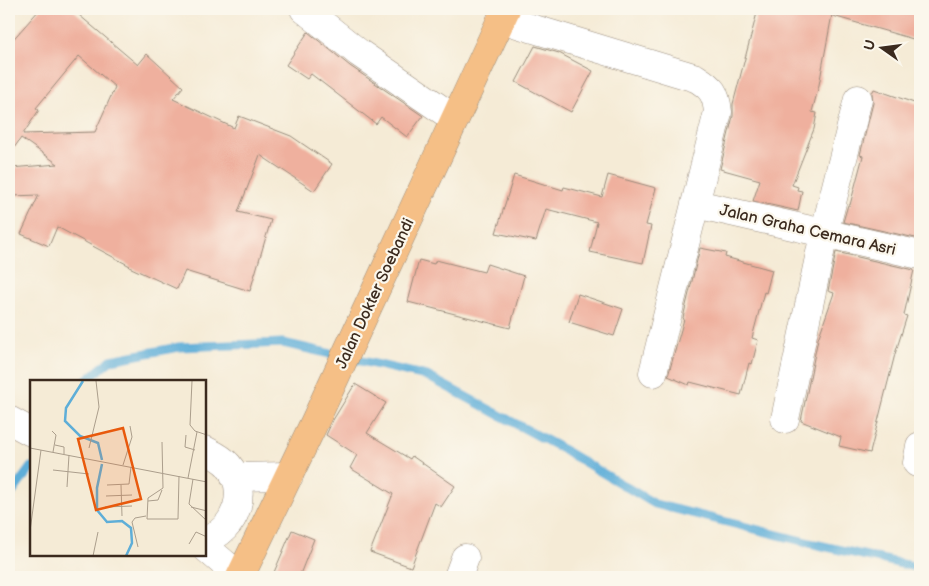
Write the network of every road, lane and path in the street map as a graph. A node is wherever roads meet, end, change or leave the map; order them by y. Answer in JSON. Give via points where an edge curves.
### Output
{"nodes":[{"id":1,"x":304,"y":9,"type":"edge"},
{"id":2,"x":504,"y":14,"type":"edge"},
{"id":3,"x":858,"y":99,"type":"dead end"},
{"id":4,"x":455,"y":119,"type":"junction"},
{"id":5,"x":696,"y":204,"type":"junction"},
{"id":6,"x":824,"y":234,"type":"junction"},
{"id":7,"x":920,"y":255,"type":"edge"},
{"id":8,"x":653,"y":373,"type":"dead end"},
{"id":9,"x":786,"y":419,"type":"dead end"},
{"id":10,"x":206,"y":450,"type":"edge"},
{"id":11,"x":289,"y":476,"type":"junction"},
{"id":12,"x":235,"y":477,"type":"junction"},
{"id":13,"x":206,"y":540,"type":"edge"},
{"id":14,"x":206,"y":548,"type":"edge"},
{"id":15,"x":240,"y":577,"type":"edge"}],
"edges":[{"from":1,"to":4,"type":"street","via":[[360,54]]},
{"from":2,"to":4,"type":"main road","name":"Jalan Dokter Soebandi"},
{"from":2,"to":5,"type":"street","via":[[696,78],[707,85],[717,97],[718,112]]},
{"from":3,"to":6,"type":"street"},
{"from":4,"to":11,"type":"main road","name":"Jalan Dokter Soebandi"},
{"from":5,"to":6,"type":"street","name":"Jalan Graha Cemara Asri"},
{"from":5,"to":8,"type":"street"},
{"from":6,"to":7,"type":"street","name":"Jalan Graha Cemara Asri"},
{"from":6,"to":9,"type":"street"},
{"from":10,"to":12,"type":"street","via":[[228,465]]},
{"from":11,"to":12,"type":"street"},
{"from":11,"to":15,"type":"main road","name":"Jalan Dokter Soebandi"},
{"from":12,"to":13,"type":"street","via":[[239,490],[233,518],[224,530]]},
{"from":14,"to":15,"type":"street"}]}
